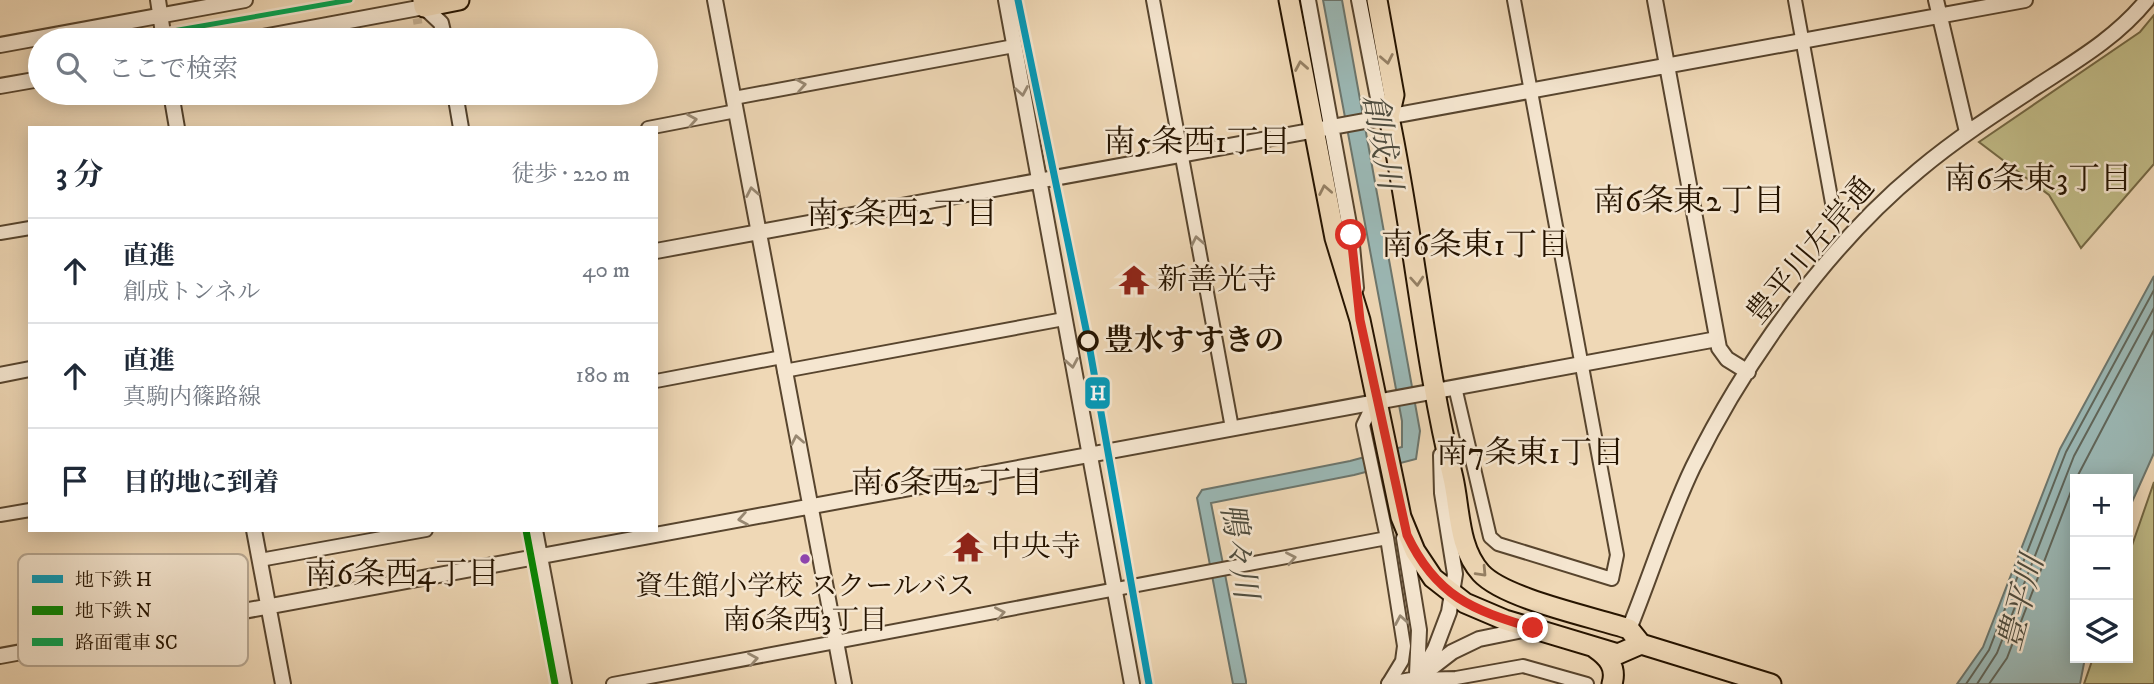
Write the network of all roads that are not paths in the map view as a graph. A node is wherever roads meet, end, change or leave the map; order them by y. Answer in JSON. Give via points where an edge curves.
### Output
{"nodes":[{"id":1,"x":158,"y":0,"type":"edge"},
{"id":2,"x":245,"y":0,"type":"edge"},
{"id":3,"x":715,"y":0,"type":"edge"},
{"id":4,"x":1006,"y":0,"type":"edge"},
{"id":5,"x":1153,"y":0,"type":"edge"},
{"id":6,"x":1289,"y":0,"type":"edge"},
{"id":7,"x":1308,"y":0,"type":"edge"},
{"id":8,"x":1359,"y":0,"type":"edge"},
{"id":9,"x":1377,"y":0,"type":"edge"},
{"id":10,"x":1514,"y":0,"type":"edge"},
{"id":11,"x":1655,"y":0,"type":"edge"},
{"id":12,"x":1795,"y":0,"type":"edge"},
{"id":13,"x":1936,"y":0,"type":"edge"},
{"id":14,"x":2025,"y":0,"type":"edge"},
{"id":15,"x":2147,"y":0,"type":"edge"},
{"id":16,"x":454,"y":1,"type":"edge"},
{"id":17,"x":423,"y":4,"type":"edge"},
{"id":18,"x":160,"y":16,"type":"junction"},
{"id":19,"x":1939,"y":16,"type":"junction"},
{"id":20,"x":441,"y":23,"type":"junction"},
{"id":21,"x":94,"y":28,"type":"edge"},
{"id":22,"x":162,"y":28,"type":"edge"},
{"id":23,"x":306,"y":28,"type":"edge"},
{"id":24,"x":442,"y":28,"type":"edge"},
{"id":25,"x":28,"y":40,"type":"edge"},
{"id":26,"x":1803,"y":41,"type":"junction"},
{"id":27,"x":0,"y":45,"type":"edge"},
{"id":28,"x":1014,"y":46,"type":"junction"},
{"id":29,"x":1667,"y":66,"type":"junction"},
{"id":30,"x":28,"y":81,"type":"edge"},
{"id":31,"x":0,"y":86,"type":"edge"},
{"id":32,"x":1532,"y":91,"type":"junction"},
{"id":33,"x":173,"y":105,"type":"edge"},
{"id":34,"x":457,"y":105,"type":"edge"},
{"id":35,"x":735,"y":105,"type":"junction"},
{"id":36,"x":1389,"y":117,"type":"junction"},
{"id":37,"x":177,"y":126,"type":"edge"},
{"id":38,"x":461,"y":126,"type":"edge"},
{"id":39,"x":656,"y":126,"type":"edge"},
{"id":40,"x":1323,"y":129,"type":"junction"},
{"id":41,"x":1968,"y":132,"type":"junction"},
{"id":42,"x":1181,"y":156,"type":"junction"},
{"id":43,"x":1039,"y":182,"type":"junction"},
{"id":44,"x":1834,"y":214,"type":"dead end"},
{"id":45,"x":28,"y":228,"type":"edge"},
{"id":46,"x":760,"y":232,"type":"junction"},
{"id":47,"x":0,"y":233,"type":"edge"},
{"id":48,"x":658,"y":250,"type":"edge"},
{"id":49,"x":1064,"y":319,"type":"junction"},
{"id":50,"x":1717,"y":339,"type":"junction"},
{"id":51,"x":783,"y":364,"type":"junction"},
{"id":52,"x":1582,"y":364,"type":"junction"},
{"id":53,"x":28,"y":369,"type":"edge"},
{"id":54,"x":1748,"y":372,"type":"junction"},
{"id":55,"x":0,"y":375,"type":"edge"},
{"id":56,"x":658,"y":381,"type":"edge"},
{"id":57,"x":1455,"y":387,"type":"junction"},
{"id":58,"x":1425,"y":392,"type":"junction"},
{"id":59,"x":1385,"y":399,"type":"junction"},
{"id":60,"x":1232,"y":428,"type":"junction"},
{"id":61,"x":1441,"y":436,"type":"junction"},
{"id":62,"x":1089,"y":454,"type":"junction"},
{"id":63,"x":810,"y":507,"type":"junction"},
{"id":64,"x":28,"y":510,"type":"edge"},
{"id":65,"x":0,"y":515,"type":"edge"},
{"id":66,"x":1401,"y":517,"type":"junction"},
{"id":67,"x":254,"y":532,"type":"edge"},
{"id":68,"x":415,"y":532,"type":"edge"},
{"id":69,"x":535,"y":532,"type":"edge"},
{"id":70,"x":1387,"y":538,"type":"junction"},
{"id":71,"x":540,"y":556,"type":"junction"},
{"id":72,"x":260,"y":560,"type":"junction"},
{"id":73,"x":1115,"y":591,"type":"junction"},
{"id":74,"x":1452,"y":596,"type":"junction"},
{"id":75,"x":268,"y":607,"type":"junction"},
{"id":76,"x":248,"y":611,"type":"edge"},
{"id":77,"x":1533,"y":628,"type":"junction"},
{"id":78,"x":1635,"y":636,"type":"junction"},
{"id":79,"x":836,"y":644,"type":"junction"},
{"id":80,"x":1594,"y":647,"type":"junction"},
{"id":81,"x":18,"y":653,"type":"edge"},
{"id":82,"x":0,"y":656,"type":"edge"},
{"id":83,"x":1416,"y":682,"type":"edge"},
{"id":84,"x":283,"y":684,"type":"edge"},
{"id":85,"x":564,"y":684,"type":"edge"},
{"id":86,"x":613,"y":684,"type":"edge"},
{"id":87,"x":844,"y":684,"type":"edge"},
{"id":88,"x":1132,"y":684,"type":"edge"},
{"id":89,"x":1389,"y":684,"type":"edge"},
{"id":90,"x":1587,"y":684,"type":"edge"},
{"id":91,"x":1612,"y":684,"type":"edge"},
{"id":92,"x":1772,"y":684,"type":"edge"}],
"edges":[{"from":1,"to":18,"type":"street"},
{"from":2,"to":18,"type":"street"},
{"from":3,"to":35,"type":"street"},
{"from":4,"to":28,"type":"street"},
{"from":5,"to":42,"type":"street"},
{"from":40,"to":6,"type":"main road","one_way":true},
{"from":7,"to":40,"type":"street"},
{"from":8,"to":36,"type":"street","via":[[1378,98]]},
{"from":9,"to":36,"type":"main road","one_way":true,"via":[[1394,95]]},
{"from":10,"to":32,"type":"street"},
{"from":11,"to":29,"type":"street"},
{"from":12,"to":26,"type":"street"},
{"from":13,"to":19,"type":"street"},
{"from":14,"to":19,"type":"street"},
{"from":15,"to":41,"type":"street","name":"豊平川左岸通","via":[[2112,37]]},
{"from":16,"to":17,"type":"main road"},
{"from":16,"to":20,"type":"street"},
{"from":17,"to":20,"type":"street"},
{"from":17,"to":23,"type":"street"},
{"from":18,"to":21,"type":"street"},
{"from":18,"to":22,"type":"street"},
{"from":19,"to":26,"type":"street"},
{"from":19,"to":41,"type":"street"},
{"from":20,"to":24,"type":"street"},
{"from":25,"to":27,"type":"street"},
{"from":26,"to":29,"type":"street"},
{"from":26,"to":44,"type":"street"},
{"from":35,"to":28,"type":"street","one_way":true},
{"from":28,"to":43,"type":"street","one_way":true},
{"from":29,"to":32,"type":"street"},
{"from":29,"to":50,"type":"street"},
{"from":30,"to":31,"type":"street"},
{"from":32,"to":36,"type":"street"},
{"from":32,"to":52,"type":"street"},
{"from":33,"to":37,"type":"street"},
{"from":34,"to":38,"type":"street"},
{"from":39,"to":35,"type":"street","one_way":true},
{"from":46,"to":35,"type":"street","one_way":true},
{"from":36,"to":40,"type":"street"},
{"from":36,"to":58,"type":"main road","one_way":true,"via":[[1415,254]]},
{"from":40,"to":42,"type":"street"},
{"from":59,"to":40,"type":"main road","one_way":true,"via":[[1335,238]]},
{"from":41,"to":54,"type":"street","name":"豊平川左岸通","via":[[1918,171],[1861,226],[1805,292]]},
{"from":42,"to":43,"type":"street"},
{"from":60,"to":42,"type":"street","one_way":true},
{"from":43,"to":46,"type":"street"},
{"from":43,"to":49,"type":"street"},
{"from":45,"to":47,"type":"street"},
{"from":46,"to":48,"type":"street"},
{"from":46,"to":51,"type":"street"},
{"from":49,"to":51,"type":"street"},
{"from":49,"to":62,"type":"street","one_way":true},
{"from":50,"to":52,"type":"street"},
{"from":50,"to":54,"type":"street","via":[[1722,354]]},
{"from":51,"to":56,"type":"street"},
{"from":63,"to":51,"type":"street","one_way":true},
{"from":52,"to":57,"type":"street"},
{"from":52,"to":57,"type":"street","via":[[1617,555],[1612,579],[1498,544],[1490,537]]},
{"from":53,"to":55,"type":"street"},
{"from":54,"to":78,"type":"street","name":"豊平川左岸通","via":[[1693,467]]},
{"from":57,"to":58,"type":"street"},
{"from":58,"to":59,"type":"street"},
{"from":58,"to":61,"type":"main road"},
{"from":59,"to":60,"type":"street"},
{"from":59,"to":66,"type":"main road","via":[[1383,421]]},
{"from":59,"to":70,"type":"street","via":[[1363,425]]},
{"from":60,"to":62,"type":"street"},
{"from":61,"to":74,"type":"street","via":[[1442,493],[1455,565]]},
{"from":61,"to":78,"type":"main road","one_way":true,"via":[[1465,545],[1482,574],[1514,593]]},
{"from":62,"to":63,"type":"street"},
{"from":62,"to":73,"type":"street"},
{"from":63,"to":71,"type":"street","one_way":true},
{"from":63,"to":79,"type":"street"},
{"from":64,"to":65,"type":"street"},
{"from":66,"to":74,"type":"main road","via":[[1424,566]]},
{"from":66,"to":83,"type":"street","via":[[1419,630]]},
{"from":67,"to":72,"type":"street"},
{"from":68,"to":72,"type":"street"},
{"from":69,"to":71,"type":"street"},
{"from":73,"to":70,"type":"street","one_way":true},
{"from":89,"to":70,"type":"street","one_way":true,"via":[[1402,662],[1404,646]]},
{"from":71,"to":75,"type":"street"},
{"from":71,"to":85,"type":"street"},
{"from":72,"to":75,"type":"street"},
{"from":79,"to":73,"type":"street","one_way":true},
{"from":73,"to":88,"type":"street"},
{"from":74,"to":77,"type":"main road","via":[[1488,614]]},
{"from":74,"to":83,"type":"street","via":[[1435,649]]},
{"from":75,"to":76,"type":"street"},
{"from":75,"to":84,"type":"street"},
{"from":77,"to":80,"type":"main road"},
{"from":77,"to":83,"type":"street","via":[[1479,639],[1452,652]]},
{"from":78,"to":80,"type":"main road","via":[[1618,654]]},
{"from":78,"to":92,"type":"main road"},
{"from":86,"to":79,"type":"street","one_way":true},
{"from":79,"to":87,"type":"street"},
{"from":80,"to":91,"type":"main road","via":[[1614,670]]},
{"from":81,"to":82,"type":"street"},
{"from":83,"to":89,"type":"street"},
{"from":83,"to":90,"type":"street","via":[[1523,666]]}]}
